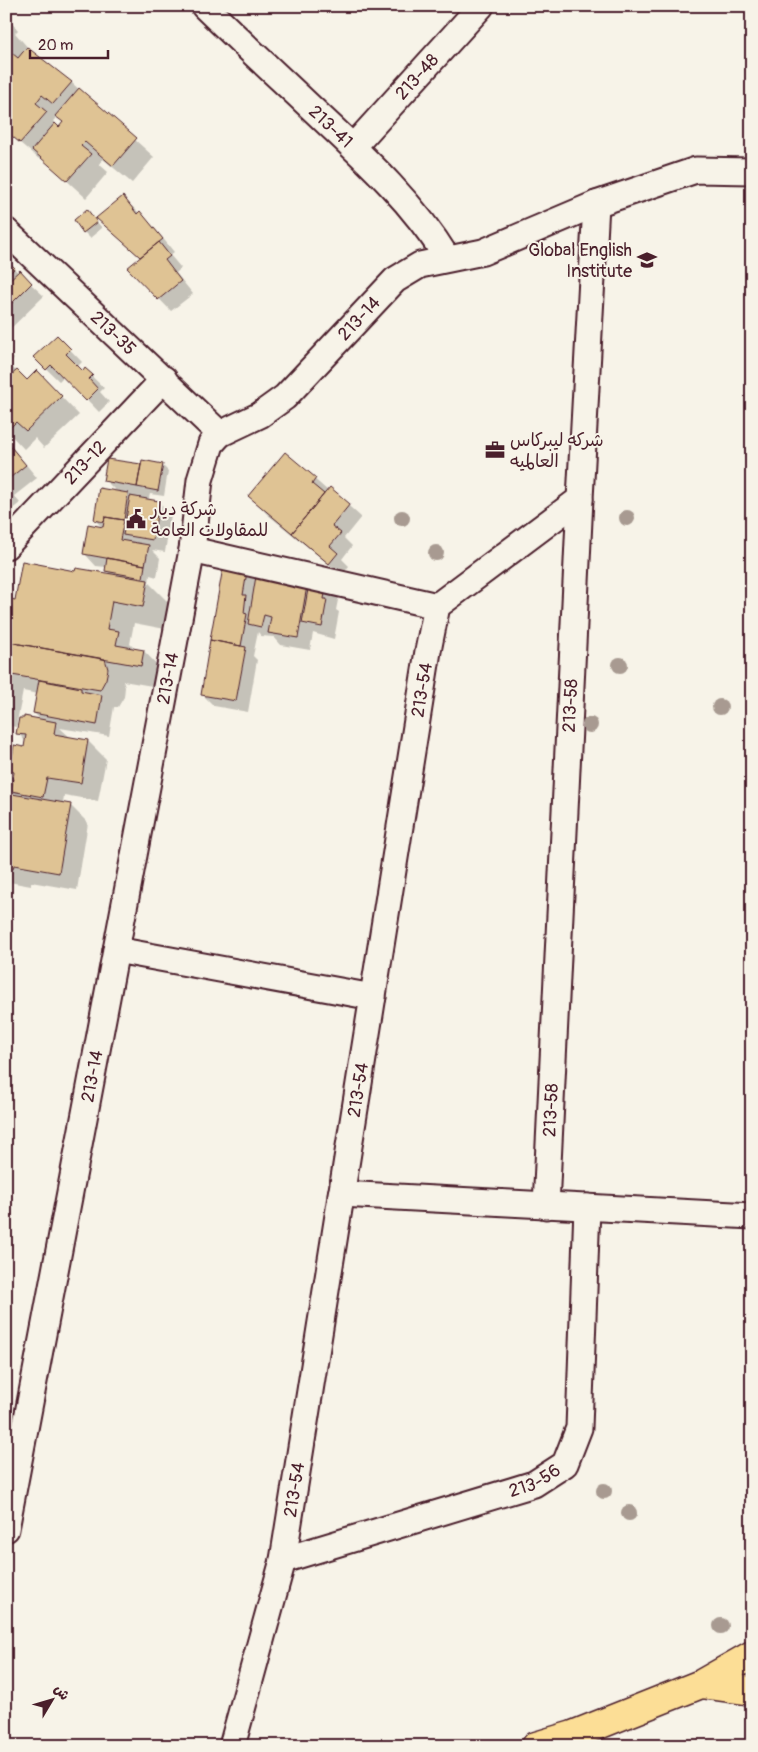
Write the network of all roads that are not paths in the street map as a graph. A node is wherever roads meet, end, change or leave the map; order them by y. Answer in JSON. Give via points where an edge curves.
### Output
{"nodes":[{"id":1,"x":204,"y":6,"type":"edge"},
{"id":2,"x":481,"y":6,"type":"edge"},
{"id":3,"x":353,"y":147,"type":"junction"},
{"id":4,"x":752,"y":171,"type":"edge"},
{"id":5,"x":596,"y":204,"type":"junction"},
{"id":6,"x":6,"y":231,"type":"edge"},
{"id":7,"x":447,"y":258,"type":"junction"},
{"id":8,"x":164,"y":379,"type":"junction"},
{"id":9,"x":220,"y":434,"type":"junction"},
{"id":10,"x":580,"y":499,"type":"junction"},
{"id":11,"x":6,"y":546,"type":"edge"},
{"id":12,"x":192,"y":550,"type":"junction"},
{"id":13,"x":437,"y":606,"type":"junction"},
{"id":14,"x":116,"y":950,"type":"junction"},
{"id":15,"x":373,"y":997,"type":"junction"},
{"id":16,"x":341,"y":1194,"type":"junction"},
{"id":17,"x":546,"y":1206,"type":"junction"},
{"id":18,"x":587,"y":1208,"type":"junction"},
{"id":19,"x":752,"y":1216,"type":"edge"},
{"id":20,"x":6,"y":1529,"type":"edge"},
{"id":21,"x":283,"y":1560,"type":"junction"},
{"id":22,"x":752,"y":1655,"type":"edge"},
{"id":23,"x":701,"y":1684,"type":"junction"},
{"id":24,"x":752,"y":1691,"type":"edge"},
{"id":25,"x":232,"y":1746,"type":"edge"},
{"id":26,"x":536,"y":1746,"type":"edge"}],
"edges":[{"from":1,"to":3,"type":"street","name":"213-41"},
{"from":2,"to":3,"type":"street","name":"213-48"},
{"from":3,"to":7,"type":"street","name":"213-41","via":[[409,203]]},
{"from":4,"to":5,"type":"street","name":"213-14","via":[[696,170]]},
{"from":5,"to":7,"type":"street","name":"213-14","via":[[483,252]]},
{"from":5,"to":10,"type":"street","name":"213-58"},
{"from":6,"to":8,"type":"street","name":"213-35"},
{"from":7,"to":9,"type":"street","name":"213-14","via":[[420,265],[396,280],[285,397],[260,415]]},
{"from":8,"to":9,"type":"street","name":"213-35"},
{"from":8,"to":11,"type":"street","name":"213-12"},
{"from":9,"to":12,"type":"street","name":"213-14","via":[[206,455]]},
{"from":10,"to":13,"type":"street"},
{"from":10,"to":17,"type":"street","name":"213-58"},
{"from":12,"to":13,"type":"street"},
{"from":12,"to":14,"type":"street","name":"213-14"},
{"from":13,"to":15,"type":"street","name":"213-54"},
{"from":14,"to":15,"type":"street"},
{"from":14,"to":20,"type":"street","name":"213-14"},
{"from":15,"to":16,"type":"street","name":"213-54"},
{"from":16,"to":17,"type":"street"},
{"from":16,"to":21,"type":"street","name":"213-54"},
{"from":17,"to":18,"type":"street"},
{"from":18,"to":19,"type":"street"},
{"from":18,"to":21,"type":"street","name":"213-56","via":[[579,1428],[565,1464],[534,1484]]},
{"from":21,"to":25,"type":"street","name":"213-54"},
{"from":22,"to":23,"type":"main road"},
{"from":23,"to":24,"type":"main road"},
{"from":23,"to":26,"type":"main road","via":[[573,1735]]}]}
